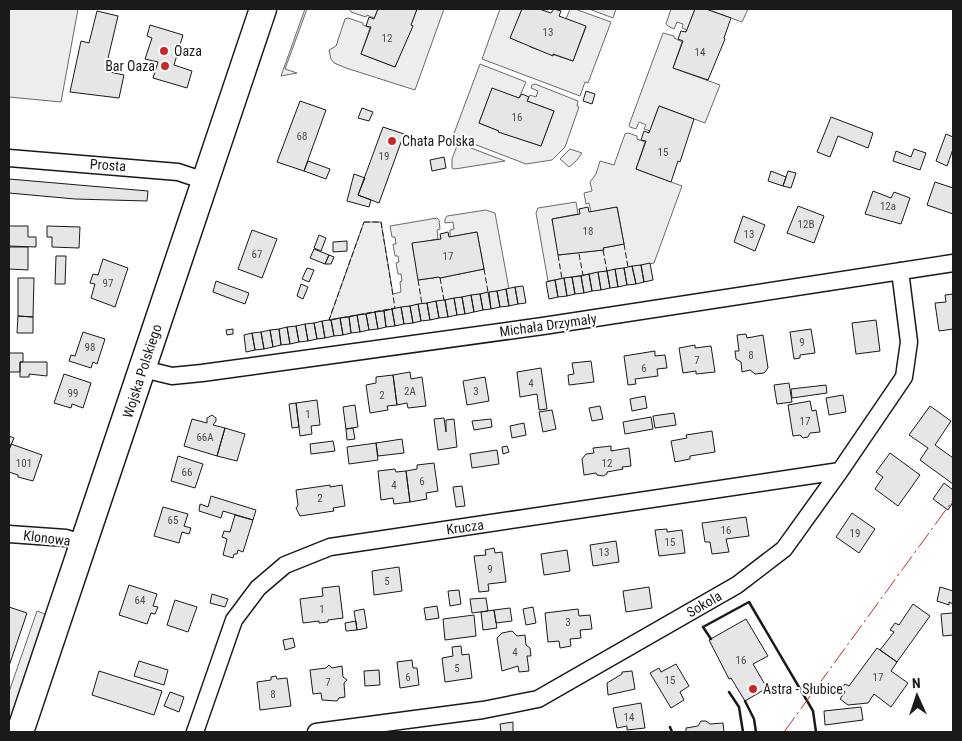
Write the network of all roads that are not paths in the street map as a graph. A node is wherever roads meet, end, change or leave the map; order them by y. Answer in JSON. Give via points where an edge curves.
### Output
{"nodes":[{"id":1,"x":263,"y":9,"type":"edge"},
{"id":2,"x":9,"y":158,"type":"edge"},
{"id":3,"x":205,"y":181,"type":"junction"},
{"id":4,"x":953,"y":264,"type":"edge"},
{"id":5,"x":900,"y":271,"type":"junction"},
{"id":6,"x":143,"y":369,"type":"junction"},
{"id":7,"x":840,"y":471,"type":"junction"},
{"id":8,"x":9,"y":534,"type":"edge"},
{"id":9,"x":84,"y":544,"type":"junction"},
{"id":10,"x":20,"y":732,"type":"edge"},
{"id":11,"x":195,"y":732,"type":"edge"},
{"id":12,"x":316,"y":732,"type":"edge"}],
"edges":[{"from":1,"to":3,"type":"main road","name":"Wojska Polskiego"},
{"from":2,"to":3,"type":"street","name":"Prosta","via":[[178,172]]},
{"from":3,"to":6,"type":"main road","name":"Wojska Polskiego"},
{"from":4,"to":5,"type":"street","name":"Michała Drzymały"},
{"from":5,"to":6,"type":"street","name":"Michała Drzymały","via":[[543,326],[202,373],[172,376]]},
{"from":5,"to":7,"type":"street","name":"Sokola","via":[[909,342],[904,377]]},
{"from":6,"to":9,"type":"main road","name":"Wojska Polskiego"},
{"from":7,"to":11,"type":"street","name":"Krucza","via":[[330,548],[285,565],[258,588],[234,620]]},
{"from":7,"to":12,"type":"street","name":"Sokola","via":[[784,549],[737,585],[538,699],[483,710]]},
{"from":8,"to":9,"type":"street","name":"Klonowa","via":[[66,538]]},
{"from":9,"to":10,"type":"main road","name":"Wojska Polskiego"}]}
